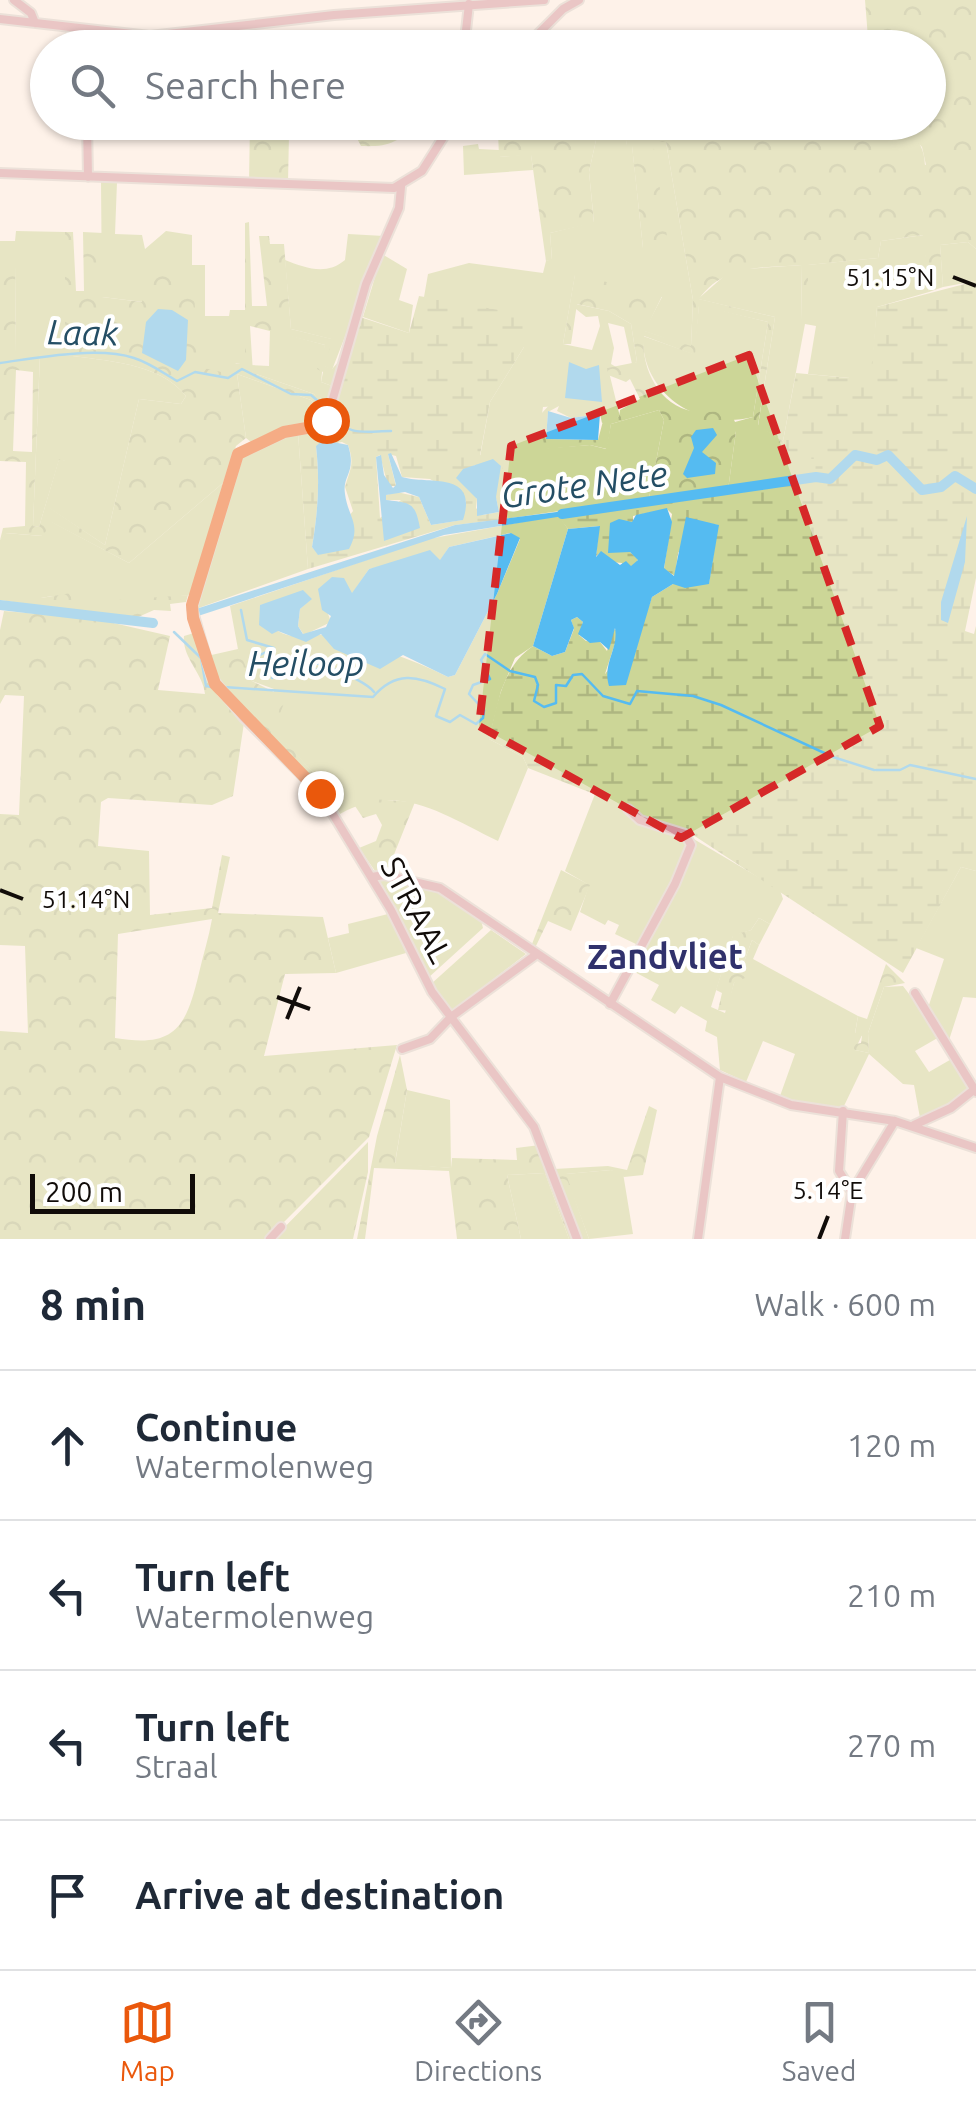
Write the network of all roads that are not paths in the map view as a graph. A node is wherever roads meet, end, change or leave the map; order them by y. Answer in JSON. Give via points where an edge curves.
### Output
{"nodes":[{"id":1,"x":14,"y":0,"type":"edge"},
{"id":2,"x":544,"y":0,"type":"edge"},
{"id":3,"x":579,"y":0,"type":"edge"},
{"id":4,"x":470,"y":2,"type":"edge"},
{"id":5,"x":566,"y":2,"type":"edge"},
{"id":6,"x":0,"y":19,"type":"edge"},
{"id":7,"x":35,"y":23,"type":"junction"},
{"id":8,"x":87,"y":30,"type":"edge"},
{"id":9,"x":208,"y":30,"type":"edge"},
{"id":10,"x":466,"y":30,"type":"edge"},
{"id":11,"x":540,"y":30,"type":"edge"},
{"id":12,"x":87,"y":140,"type":"edge"},
{"id":13,"x":442,"y":140,"type":"edge"},
{"id":14,"x":0,"y":173,"type":"edge"},
{"id":15,"x":88,"y":178,"type":"junction"},
{"id":16,"x":401,"y":187,"type":"junction"},
{"id":17,"x":628,"y":809,"type":"dead end"},
{"id":18,"x":372,"y":877,"type":"junction"},
{"id":19,"x":537,"y":954,"type":"junction"},
{"id":20,"x":914,"y":993,"type":"dead end"},
{"id":21,"x":610,"y":1004,"type":"junction"},
{"id":22,"x":451,"y":1016,"type":"junction"},
{"id":23,"x":402,"y":1049,"type":"dead end"},
{"id":24,"x":720,"y":1077,"type":"junction"},
{"id":25,"x":975,"y":1090,"type":"edge"},
{"id":26,"x":843,"y":1111,"type":"junction"},
{"id":27,"x":895,"y":1121,"type":"junction"},
{"id":28,"x":914,"y":1126,"type":"junction"},
{"id":29,"x":976,"y":1148,"type":"edge"},
{"id":30,"x":852,"y":1192,"type":"junction"},
{"id":31,"x":281,"y":1226,"type":"dead end"},
{"id":32,"x":270,"y":1239,"type":"edge"},
{"id":33,"x":578,"y":1239,"type":"edge"},
{"id":34,"x":698,"y":1239,"type":"edge"},
{"id":35,"x":844,"y":1239,"type":"edge"}],
"edges":[{"from":1,"to":7,"type":"street"},
{"from":2,"to":4,"type":"street"},
{"from":3,"to":5,"type":"street"},
{"from":4,"to":9,"type":"street"},
{"from":4,"to":10,"type":"street"},
{"from":5,"to":11,"type":"street"},
{"from":6,"to":7,"type":"street"},
{"from":7,"to":8,"type":"street"},
{"from":12,"to":15,"type":"street"},
{"from":13,"to":16,"type":"street","via":[[422,171]]},
{"from":14,"to":15,"type":"street"},
{"from":15,"to":16,"type":"street"},
{"from":16,"to":18,"type":"street","name":"STRAAL","via":[[400,208],[366,284],[326,420],[238,454],[192,614],[217,687],[308,778]]},
{"from":17,"to":21,"type":"street","via":[[640,820],[685,834],[690,844],[676,884]]},
{"from":18,"to":19,"type":"street","via":[[440,888]]},
{"from":18,"to":22,"type":"street","name":"STRAAL","via":[[424,980]]},
{"from":19,"to":21,"type":"street"},
{"from":19,"to":22,"type":"street"},
{"from":20,"to":25,"type":"street"},
{"from":21,"to":24,"type":"street"},
{"from":22,"to":23,"type":"street","via":[[430,1039]]},
{"from":22,"to":33,"type":"street","name":"STRAAL","via":[[534,1127]]},
{"from":24,"to":26,"type":"street","via":[[791,1105]]},
{"from":24,"to":34,"type":"street"},
{"from":25,"to":28,"type":"street"},
{"from":26,"to":27,"type":"street"},
{"from":26,"to":30,"type":"street","via":[[840,1171]]},
{"from":27,"to":28,"type":"street"},
{"from":27,"to":30,"type":"street"},
{"from":28,"to":29,"type":"street"},
{"from":30,"to":35,"type":"street"},
{"from":31,"to":32,"type":"street"}]}
